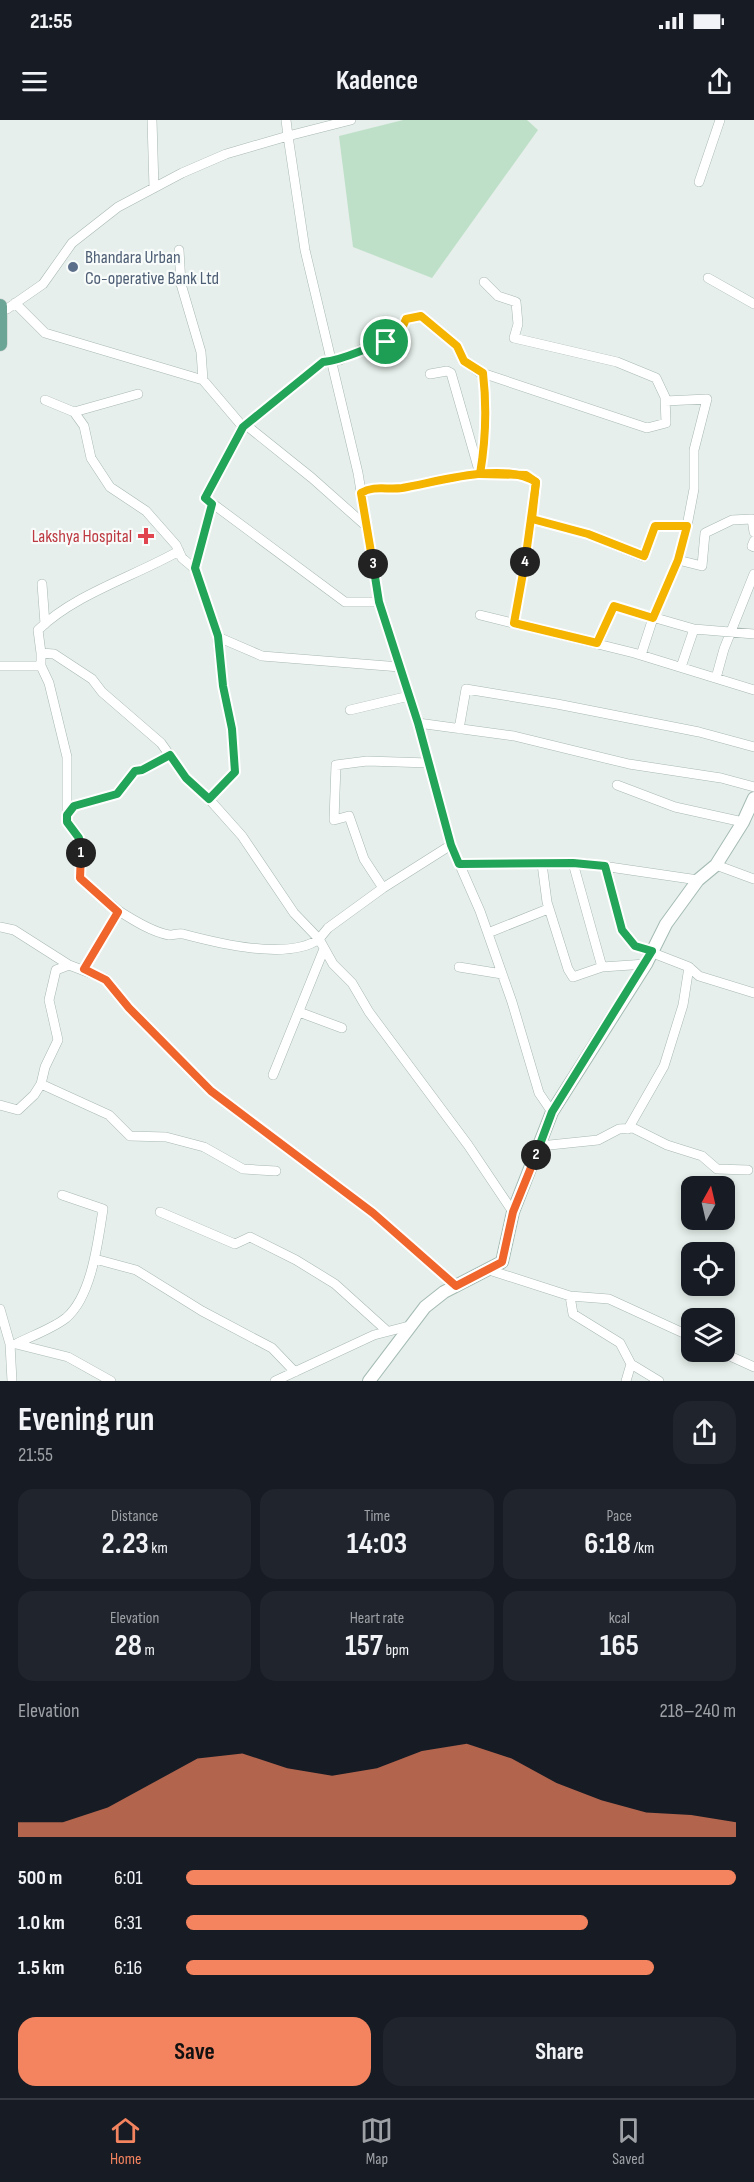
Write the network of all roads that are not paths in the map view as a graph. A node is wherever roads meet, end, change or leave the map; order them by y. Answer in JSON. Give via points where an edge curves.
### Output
{"nodes":[{"id":1,"x":152,"y":120,"type":"edge"},
{"id":2,"x":286,"y":120,"type":"edge"},
{"id":3,"x":351,"y":120,"type":"edge"},
{"id":4,"x":720,"y":120,"type":"edge"},
{"id":5,"x":288,"y":136,"type":"junction"},
{"id":6,"x":699,"y":183,"type":"dead end"},
{"id":7,"x":154,"y":188,"type":"junction"},
{"id":8,"x":178,"y":250,"type":"dead end"},
{"id":9,"x":708,"y":278,"type":"dead end"},
{"id":10,"x":484,"y":282,"type":"dead end"},
{"id":11,"x":15,"y":303,"type":"junction"},
{"id":12,"x":754,"y":304,"type":"edge"},
{"id":13,"x":0,"y":307,"type":"edge"},
{"id":14,"x":0,"y":344,"type":"edge"},
{"id":15,"x":332,"y":361,"type":"junction"},
{"id":16,"x":483,"y":373,"type":"junction"},
{"id":17,"x":430,"y":374,"type":"dead end"},
{"id":18,"x":203,"y":380,"type":"junction"},
{"id":19,"x":138,"y":394,"type":"dead end"},
{"id":20,"x":45,"y":400,"type":"dead end"},
{"id":21,"x":665,"y":401,"type":"junction"},
{"id":22,"x":74,"y":412,"type":"junction"},
{"id":23,"x":244,"y":426,"type":"junction"},
{"id":24,"x":480,"y":474,"type":"junction"},
{"id":25,"x":361,"y":493,"type":"junction"},
{"id":26,"x":212,"y":504,"type":"junction"},
{"id":27,"x":532,"y":519,"type":"junction"},
{"id":28,"x":366,"y":526,"type":"junction"},
{"id":29,"x":687,"y":526,"type":"junction"},
{"id":30,"x":754,"y":532,"type":"edge"},
{"id":31,"x":754,"y":541,"type":"edge"},
{"id":32,"x":754,"y":547,"type":"edge"},
{"id":33,"x":179,"y":551,"type":"junction"},
{"id":34,"x":678,"y":560,"type":"junction"},
{"id":35,"x":195,"y":568,"type":"junction"},
{"id":36,"x":754,"y":574,"type":"edge"},
{"id":37,"x":42,"y":584,"type":"dead end"},
{"id":38,"x":379,"y":602,"type":"junction"},
{"id":39,"x":480,"y":615,"type":"dead end"},
{"id":40,"x":653,"y":618,"type":"junction"},
{"id":41,"x":514,"y":623,"type":"junction"},
{"id":42,"x":45,"y":624,"type":"junction"},
{"id":43,"x":694,"y":629,"type":"junction"},
{"id":44,"x":732,"y":634,"type":"junction"},
{"id":45,"x":754,"y":634,"type":"edge"},
{"id":46,"x":218,"y":636,"type":"junction"},
{"id":47,"x":597,"y":643,"type":"junction"},
{"id":48,"x":41,"y":652,"type":"junction"},
{"id":49,"x":641,"y":655,"type":"junction"},
{"id":50,"x":0,"y":666,"type":"edge"},
{"id":51,"x":41,"y":666,"type":"junction"},
{"id":52,"x":400,"y":667,"type":"junction"},
{"id":53,"x":681,"y":667,"type":"junction"},
{"id":54,"x":716,"y":678,"type":"junction"},
{"id":55,"x":754,"y":690,"type":"edge"},
{"id":56,"x":409,"y":696,"type":"junction"},
{"id":57,"x":350,"y":710,"type":"dead end"},
{"id":58,"x":418,"y":723,"type":"junction"},
{"id":59,"x":459,"y":729,"type":"junction"},
{"id":60,"x":754,"y":747,"type":"edge"},
{"id":61,"x":170,"y":755,"type":"junction"},
{"id":62,"x":429,"y":763,"type":"junction"},
{"id":63,"x":617,"y":785,"type":"dead end"},
{"id":64,"x":754,"y":787,"type":"edge"},
{"id":65,"x":754,"y":798,"type":"edge"},
{"id":66,"x":209,"y":799,"type":"junction"},
{"id":67,"x":67,"y":815,"type":"junction"},
{"id":68,"x":743,"y":822,"type":"junction"},
{"id":69,"x":451,"y":845,"type":"junction"},
{"id":70,"x":573,"y":863,"type":"junction"},
{"id":71,"x":459,"y":864,"type":"junction"},
{"id":72,"x":542,"y":864,"type":"junction"},
{"id":73,"x":716,"y":865,"type":"junction"},
{"id":74,"x":605,"y":866,"type":"junction"},
{"id":75,"x":754,"y":879,"type":"edge"},
{"id":76,"x":698,"y":880,"type":"junction"},
{"id":77,"x":383,"y":888,"type":"junction"},
{"id":78,"x":548,"y":909,"type":"junction"},
{"id":79,"x":118,"y":912,"type":"junction"},
{"id":80,"x":0,"y":927,"type":"edge"},
{"id":81,"x":488,"y":933,"type":"junction"},
{"id":82,"x":319,"y":939,"type":"junction"},
{"id":83,"x":324,"y":949,"type":"junction"},
{"id":84,"x":652,"y":951,"type":"junction"},
{"id":85,"x":645,"y":964,"type":"junction"},
{"id":86,"x":69,"y":965,"type":"junction"},
{"id":87,"x":459,"y":967,"type":"dead end"},
{"id":88,"x":602,"y":967,"type":"junction"},
{"id":89,"x":688,"y":967,"type":"junction"},
{"id":90,"x":84,"y":969,"type":"junction"},
{"id":91,"x":502,"y":974,"type":"junction"},
{"id":92,"x":754,"y":993,"type":"edge"},
{"id":93,"x":299,"y":1011,"type":"junction"},
{"id":94,"x":342,"y":1028,"type":"dead end"},
{"id":95,"x":273,"y":1075,"type":"dead end"},
{"id":96,"x":41,"y":1084,"type":"junction"},
{"id":97,"x":0,"y":1105,"type":"edge"},
{"id":98,"x":552,"y":1112,"type":"junction"},
{"id":99,"x":628,"y":1129,"type":"junction"},
{"id":100,"x":540,"y":1146,"type":"junction"},
{"id":101,"x":748,"y":1170,"type":"dead end"},
{"id":102,"x":276,"y":1171,"type":"dead end"},
{"id":103,"x":62,"y":1196,"type":"dead end"},
{"id":104,"x":160,"y":1212,"type":"dead end"},
{"id":105,"x":513,"y":1212,"type":"junction"},
{"id":106,"x":95,"y":1259,"type":"junction"},
{"id":107,"x":489,"y":1270,"type":"junction"},
{"id":108,"x":456,"y":1286,"type":"junction"},
{"id":109,"x":570,"y":1296,"type":"junction"},
{"id":110,"x":0,"y":1310,"type":"edge"},
{"id":111,"x":409,"y":1326,"type":"junction"},
{"id":112,"x":386,"y":1330,"type":"junction"},
{"id":113,"x":681,"y":1332,"type":"edge"},
{"id":114,"x":13,"y":1344,"type":"junction"},
{"id":115,"x":735,"y":1358,"type":"edge"},
{"id":116,"x":630,"y":1364,"type":"junction"},
{"id":117,"x":754,"y":1367,"type":"edge"},
{"id":118,"x":296,"y":1372,"type":"junction"},
{"id":119,"x":12,"y":1381,"type":"edge"},
{"id":120,"x":111,"y":1381,"type":"edge"},
{"id":121,"x":275,"y":1381,"type":"edge"},
{"id":122,"x":369,"y":1381,"type":"edge"},
{"id":123,"x":626,"y":1381,"type":"edge"},
{"id":124,"x":659,"y":1381,"type":"edge"}],
"edges":[{"from":1,"to":7,"type":"street"},
{"from":2,"to":5,"type":"street"},
{"from":3,"to":5,"type":"street"},
{"from":4,"to":6,"type":"street"},
{"from":5,"to":7,"type":"street","via":[[226,154]]},
{"from":5,"to":15,"type":"street","via":[[305,250]]},
{"from":7,"to":11,"type":"street","via":[[118,207],[72,243],[43,284]]},
{"from":8,"to":18,"type":"street","via":[[181,284],[201,352]]},
{"from":9,"to":12,"type":"street"},
{"from":10,"to":21,"type":"street","via":[[498,296],[516,302],[518,324],[514,338],[617,362],[656,378]]},
{"from":11,"to":13,"type":"street","via":[[7,309]]},
{"from":11,"to":18,"type":"street","via":[[45,333]]},
{"from":13,"to":14,"type":"main road"},
{"from":15,"to":16,"type":"street","via":[[398,338],[406,319],[421,316],[457,346],[464,361]]},
{"from":15,"to":23,"type":"street","via":[[323,362]]},
{"from":15,"to":25,"type":"street"},
{"from":16,"to":21,"type":"street","via":[[647,428],[666,423]]},
{"from":16,"to":24,"type":"street","via":[[487,407]]},
{"from":17,"to":24,"type":"street","via":[[451,373]]},
{"from":18,"to":23,"type":"street"},
{"from":19,"to":22,"type":"street"},
{"from":20,"to":22,"type":"street"},
{"from":21,"to":29,"type":"street","via":[[707,399],[694,450],[694,489]]},
{"from":22,"to":33,"type":"street","via":[[84,426],[91,458],[110,487],[146,511]]},
{"from":23,"to":26,"type":"street","via":[[205,498]]},
{"from":23,"to":28,"type":"street"},
{"from":24,"to":25,"type":"street","via":[[399,488],[370,488]]},
{"from":24,"to":27,"type":"street","via":[[526,475],[536,482]]},
{"from":25,"to":28,"type":"street"},
{"from":26,"to":35,"type":"street"},
{"from":26,"to":38,"type":"street","via":[[345,602]]},
{"from":27,"to":29,"type":"street","via":[[588,534],[644,556],[655,526]]},
{"from":27,"to":41,"type":"street"},
{"from":28,"to":38,"type":"street"},
{"from":29,"to":34,"type":"street"},
{"from":30,"to":34,"type":"street","via":[[752,519],[732,520],[705,533],[702,566]]},
{"from":31,"to":32,"type":"street"},
{"from":33,"to":35,"type":"street"},
{"from":33,"to":42,"type":"street","via":[[73,602]]},
{"from":34,"to":40,"type":"street"},
{"from":35,"to":46,"type":"street"},
{"from":36,"to":44,"type":"street"},
{"from":37,"to":42,"type":"street"},
{"from":38,"to":52,"type":"street"},
{"from":39,"to":41,"type":"street"},
{"from":40,"to":43,"type":"street"},
{"from":40,"to":47,"type":"street","via":[[614,606]]},
{"from":40,"to":49,"type":"street"},
{"from":41,"to":47,"type":"street"},
{"from":42,"to":48,"type":"street","via":[[38,630]]},
{"from":43,"to":44,"type":"street"},
{"from":43,"to":53,"type":"street"},
{"from":44,"to":45,"type":"street"},
{"from":44,"to":54,"type":"street"},
{"from":46,"to":52,"type":"street","via":[[262,656]]},
{"from":46,"to":66,"type":"street","via":[[235,772]]},
{"from":47,"to":49,"type":"street"},
{"from":48,"to":51,"type":"street"},
{"from":48,"to":61,"type":"street","via":[[54,654],[92,679]]},
{"from":49,"to":53,"type":"street"},
{"from":50,"to":51,"type":"street"},
{"from":51,"to":67,"type":"street","via":[[49,683],[67,757]]},
{"from":52,"to":56,"type":"street"},
{"from":53,"to":54,"type":"street"},
{"from":54,"to":55,"type":"street"},
{"from":56,"to":57,"type":"street"},
{"from":56,"to":58,"type":"street"},
{"from":58,"to":59,"type":"street"},
{"from":58,"to":62,"type":"street"},
{"from":59,"to":60,"type":"street","via":[[466,689],[699,732]]},
{"from":59,"to":64,"type":"street","via":[[514,736],[629,764]]},
{"from":61,"to":66,"type":"street","via":[[186,778]]},
{"from":61,"to":67,"type":"street","via":[[135,771],[117,794],[74,806]]},
{"from":62,"to":69,"type":"street"},
{"from":62,"to":77,"type":"street","via":[[367,761],[336,765],[334,820],[349,816],[364,859]]},
{"from":63,"to":68,"type":"street","via":[[675,807]]},
{"from":65,"to":68,"type":"street"},
{"from":66,"to":82,"type":"street","via":[[242,836],[294,913]]},
{"from":67,"to":79,"type":"street","via":[[67,822],[79,838],[80,878]]},
{"from":68,"to":73,"type":"street"},
{"from":69,"to":71,"type":"street"},
{"from":69,"to":77,"type":"street"},
{"from":70,"to":72,"type":"street"},
{"from":70,"to":74,"type":"street"},
{"from":70,"to":88,"type":"street"},
{"from":71,"to":72,"type":"street"},
{"from":71,"to":81,"type":"street"},
{"from":72,"to":78,"type":"street"},
{"from":73,"to":75,"type":"street"},
{"from":73,"to":76,"type":"street"},
{"from":74,"to":76,"type":"street"},
{"from":74,"to":84,"type":"street","via":[[622,930],[635,946]]},
{"from":76,"to":84,"type":"street"},
{"from":77,"to":82,"type":"street"},
{"from":78,"to":81,"type":"street"},
{"from":78,"to":88,"type":"street","via":[[573,977]]},
{"from":79,"to":82,"type":"street","via":[[170,935],[180,933],[219,945],[283,948],[309,946]]},
{"from":79,"to":90,"type":"street"},
{"from":80,"to":86,"type":"street","via":[[14,930]]},
{"from":81,"to":91,"type":"street"},
{"from":82,"to":83,"type":"street"},
{"from":83,"to":93,"type":"street"},
{"from":83,"to":105,"type":"street","via":[[352,982]]},
{"from":84,"to":85,"type":"street"},
{"from":84,"to":89,"type":"street"},
{"from":85,"to":88,"type":"street"},
{"from":85,"to":98,"type":"street"},
{"from":86,"to":90,"type":"street"},
{"from":86,"to":96,"type":"street","via":[[56,970],[51,986],[51,1016],[58,1040]]},
{"from":87,"to":91,"type":"street"},
{"from":89,"to":92,"type":"street","via":[[699,976]]},
{"from":89,"to":99,"type":"street","via":[[683,1005],[664,1066]]},
{"from":90,"to":108,"type":"street","via":[[106,980],[211,1091],[373,1213]]},
{"from":91,"to":98,"type":"street","via":[[539,1093]]},
{"from":93,"to":94,"type":"street"},
{"from":93,"to":95,"type":"street"},
{"from":96,"to":97,"type":"street","via":[[18,1110]]},
{"from":96,"to":102,"type":"street","via":[[109,1114],[130,1136],[166,1137],[204,1147],[243,1170]]},
{"from":98,"to":100,"type":"street"},
{"from":99,"to":100,"type":"street","via":[[619,1129],[598,1140]]},
{"from":99,"to":101,"type":"street","via":[[702,1156],[717,1169]]},
{"from":100,"to":105,"type":"street"},
{"from":103,"to":106,"type":"street","via":[[103,1209]]},
{"from":104,"to":112,"type":"street","via":[[235,1244],[249,1237],[296,1260],[335,1284]]},
{"from":105,"to":107,"type":"street","via":[[502,1262]]},
{"from":106,"to":114,"type":"street","via":[[80,1298],[66,1318]]},
{"from":106,"to":118,"type":"street","via":[[136,1270],[272,1348]]},
{"from":107,"to":108,"type":"street"},
{"from":107,"to":109,"type":"street"},
{"from":108,"to":111,"type":"street","via":[[425,1307]]},
{"from":109,"to":113,"type":"street","via":[[609,1299]]},
{"from":109,"to":116,"type":"street","via":[[573,1314],[620,1343]]},
{"from":110,"to":114,"type":"street"},
{"from":111,"to":112,"type":"street"},
{"from":111,"to":122,"type":"street"},
{"from":112,"to":118,"type":"street"},
{"from":114,"to":119,"type":"street"},
{"from":114,"to":120,"type":"street","via":[[68,1357]]},
{"from":115,"to":117,"type":"street"},
{"from":116,"to":123,"type":"street"},
{"from":116,"to":124,"type":"street"},
{"from":118,"to":121,"type":"street"}]}
